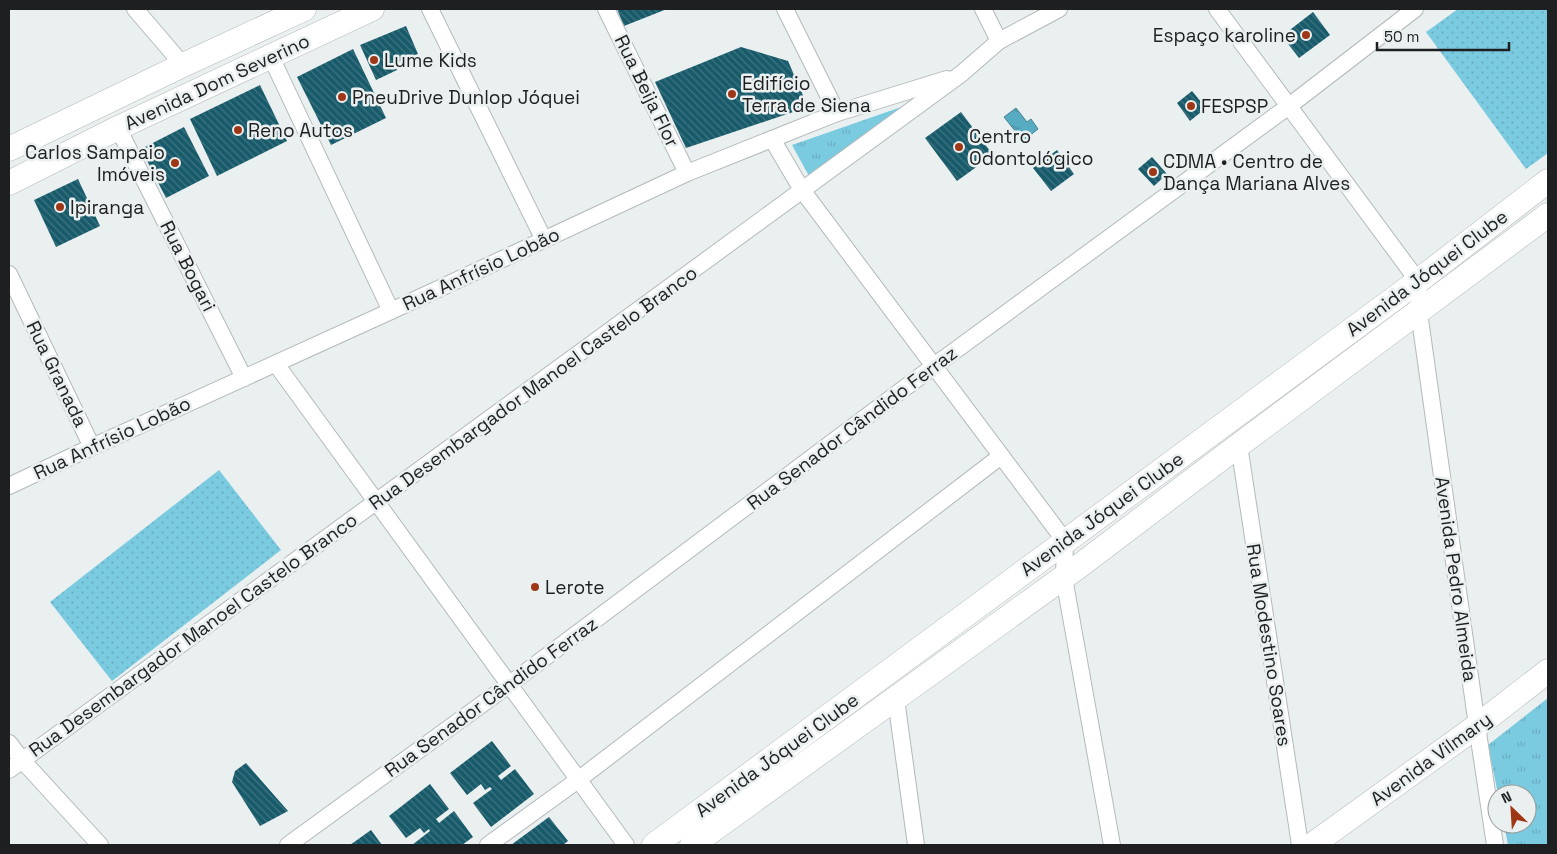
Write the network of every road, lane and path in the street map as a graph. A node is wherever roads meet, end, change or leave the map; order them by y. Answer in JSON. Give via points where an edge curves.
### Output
{"nodes":[{"id":1,"x":135,"y":9,"type":"edge"},
{"id":2,"x":304,"y":9,"type":"edge"},
{"id":3,"x":372,"y":9,"type":"edge"},
{"id":4,"x":430,"y":9,"type":"edge"},
{"id":5,"x":606,"y":9,"type":"edge"},
{"id":6,"x":785,"y":9,"type":"edge"},
{"id":7,"x":983,"y":9,"type":"edge"},
{"id":8,"x":1058,"y":9,"type":"edge"},
{"id":9,"x":1217,"y":9,"type":"edge"},
{"id":10,"x":1415,"y":9,"type":"edge"},
{"id":11,"x":999,"y":41,"type":"junction"},
{"id":12,"x":271,"y":57,"type":"junction"},
{"id":13,"x":182,"y":65,"type":"junction"},
{"id":14,"x":961,"y":74,"type":"junction"},
{"id":15,"x":1288,"y":106,"type":"junction"},
{"id":16,"x":837,"y":113,"type":"junction"},
{"id":17,"x":118,"y":128,"type":"junction"},
{"id":18,"x":772,"y":139,"type":"junction"},
{"id":19,"x":9,"y":149,"type":"edge"},
{"id":20,"x":687,"y":173,"type":"junction"},
{"id":21,"x":1548,"y":181,"type":"edge"},
{"id":22,"x":9,"y":183,"type":"edge"},
{"id":23,"x":802,"y":190,"type":"junction"},
{"id":24,"x":1548,"y":214,"type":"edge"},
{"id":25,"x":544,"y":240,"type":"junction"},
{"id":26,"x":9,"y":274,"type":"edge"},
{"id":27,"x":1418,"y":281,"type":"junction"},
{"id":28,"x":391,"y":311,"type":"junction"},
{"id":29,"x":1419,"y":312,"type":"junction"},
{"id":30,"x":276,"y":364,"type":"junction"},
{"id":31,"x":934,"y":366,"type":"junction"},
{"id":32,"x":244,"y":378,"type":"junction"},
{"id":33,"x":1239,"y":445,"type":"junction"},
{"id":34,"x":92,"y":447,"type":"junction"},
{"id":35,"x":1001,"y":456,"type":"junction"},
{"id":36,"x":9,"y":486,"type":"edge"},
{"id":37,"x":377,"y":502,"type":"junction"},
{"id":38,"x":1066,"y":542,"type":"junction"},
{"id":39,"x":1064,"y":578,"type":"junction"},
{"id":40,"x":1548,"y":670,"type":"edge"},
{"id":41,"x":509,"y":684,"type":"junction"},
{"id":42,"x":896,"y":699,"type":"junction"},
{"id":43,"x":1476,"y":726,"type":"junction"},
{"id":44,"x":9,"y":743,"type":"edge"},
{"id":45,"x":22,"y":760,"type":"junction"},
{"id":46,"x":9,"y":770,"type":"edge"},
{"id":47,"x":578,"y":780,"type":"junction"},
{"id":48,"x":100,"y":845,"type":"edge"},
{"id":49,"x":288,"y":845,"type":"edge"},
{"id":50,"x":488,"y":845,"type":"edge"},
{"id":51,"x":626,"y":845,"type":"edge"},
{"id":52,"x":654,"y":845,"type":"edge"},
{"id":53,"x":692,"y":845,"type":"edge"},
{"id":54,"x":916,"y":845,"type":"edge"},
{"id":55,"x":1112,"y":845,"type":"edge"},
{"id":56,"x":1300,"y":845,"type":"edge"},
{"id":57,"x":1312,"y":845,"type":"edge"},
{"id":58,"x":1495,"y":845,"type":"edge"}],
"edges":[{"from":1,"to":13,"type":"street"},
{"from":2,"to":13,"type":"main road","name":"Avenida Dom Severino"},
{"from":3,"to":12,"type":"main road","name":"Avenida Dom Severino"},
{"from":4,"to":25,"type":"street"},
{"from":5,"to":20,"type":"street","name":"Rua Beija Flor"},
{"from":6,"to":16,"type":"street"},
{"from":7,"to":11,"type":"street"},
{"from":8,"to":11,"type":"street","name":"Rua Desembargador Manoel Castelo Branco"},
{"from":9,"to":15,"type":"street"},
{"from":10,"to":15,"type":"street","name":"Rua Senador Cândido Ferraz"},
{"from":11,"to":14,"type":"street","name":"Rua Desembargador Manoel Castelo Branco"},
{"from":12,"to":17,"type":"main road","name":"Avenida Dom Severino"},
{"from":12,"to":28,"type":"street"},
{"from":13,"to":19,"type":"main road","name":"Avenida Dom Severino"},
{"from":14,"to":16,"type":"street","name":"Rua Anfrísio Lobão"},
{"from":14,"to":23,"type":"street","name":"Rua Desembargador Manoel Castelo Branco"},
{"from":15,"to":27,"type":"street"},
{"from":15,"to":31,"type":"street","name":"Rua Senador Cândido Ferraz"},
{"from":16,"to":18,"type":"street","name":"Rua Anfrísio Lobão"},
{"from":17,"to":22,"type":"main road","name":"Avenida Dom Severino"},
{"from":17,"to":32,"type":"street","name":"Rua Bogari"},
{"from":18,"to":20,"type":"street","name":"Rua Anfrísio Lobão"},
{"from":18,"to":23,"type":"street"},
{"from":20,"to":25,"type":"street","name":"Rua Anfrísio Lobão"},
{"from":21,"to":27,"type":"main road","name":"Avenida Jóquei Clube"},
{"from":23,"to":31,"type":"street"},
{"from":23,"to":37,"type":"street","name":"Rua Desembargador Manoel Castelo Branco"},
{"from":24,"to":29,"type":"main road","name":"Avenida Jóquei Clube"},
{"from":25,"to":28,"type":"street","name":"Rua Anfrísio Lobão"},
{"from":26,"to":34,"type":"street","name":"Rua Granada"},
{"from":27,"to":29,"type":"street","name":"Avenida Pedro Almeida"},
{"from":27,"to":38,"type":"main road","name":"Avenida Jóquei Clube"},
{"from":28,"to":30,"type":"street","name":"Rua Anfrísio Lobão"},
{"from":29,"to":33,"type":"main road","name":"Avenida Jóquei Clube"},
{"from":29,"to":43,"type":"street","name":"Avenida Pedro Almeida"},
{"from":30,"to":32,"type":"street","name":"Rua Anfrísio Lobão"},
{"from":30,"to":37,"type":"street"},
{"from":31,"to":35,"type":"street"},
{"from":31,"to":41,"type":"street","name":"Rua Senador Cândido Ferraz"},
{"from":32,"to":34,"type":"street","name":"Rua Anfrísio Lobão"},
{"from":33,"to":39,"type":"main road","name":"Avenida Jóquei Clube"},
{"from":33,"to":56,"type":"street","name":"Rua Modestino Soares"},
{"from":34,"to":36,"type":"street","name":"Rua Anfrísio Lobão"},
{"from":35,"to":38,"type":"street"},
{"from":35,"to":47,"type":"street"},
{"from":37,"to":41,"type":"street"},
{"from":37,"to":45,"type":"street","name":"Rua Desembargador Manoel Castelo Branco"},
{"from":38,"to":39,"type":"street"},
{"from":38,"to":52,"type":"main road","name":"Avenida Jóquei Clube"},
{"from":39,"to":42,"type":"main road","name":"Avenida Jóquei Clube"},
{"from":39,"to":55,"type":"street"},
{"from":40,"to":43,"type":"main road","name":"Avenida Vilmary"},
{"from":41,"to":47,"type":"street"},
{"from":41,"to":49,"type":"street","name":"Rua Senador Cândido Ferraz"},
{"from":42,"to":53,"type":"main road","name":"Avenida Jóquei Clube"},
{"from":42,"to":54,"type":"street"},
{"from":43,"to":57,"type":"main road","name":"Avenida Vilmary"},
{"from":43,"to":58,"type":"street","name":"Avenida Pedro Almeida"},
{"from":44,"to":45,"type":"street"},
{"from":45,"to":46,"type":"street","name":"Rua Desembargador Manoel Castelo Branco"},
{"from":45,"to":48,"type":"street"},
{"from":47,"to":50,"type":"street"},
{"from":47,"to":51,"type":"street"}]}
